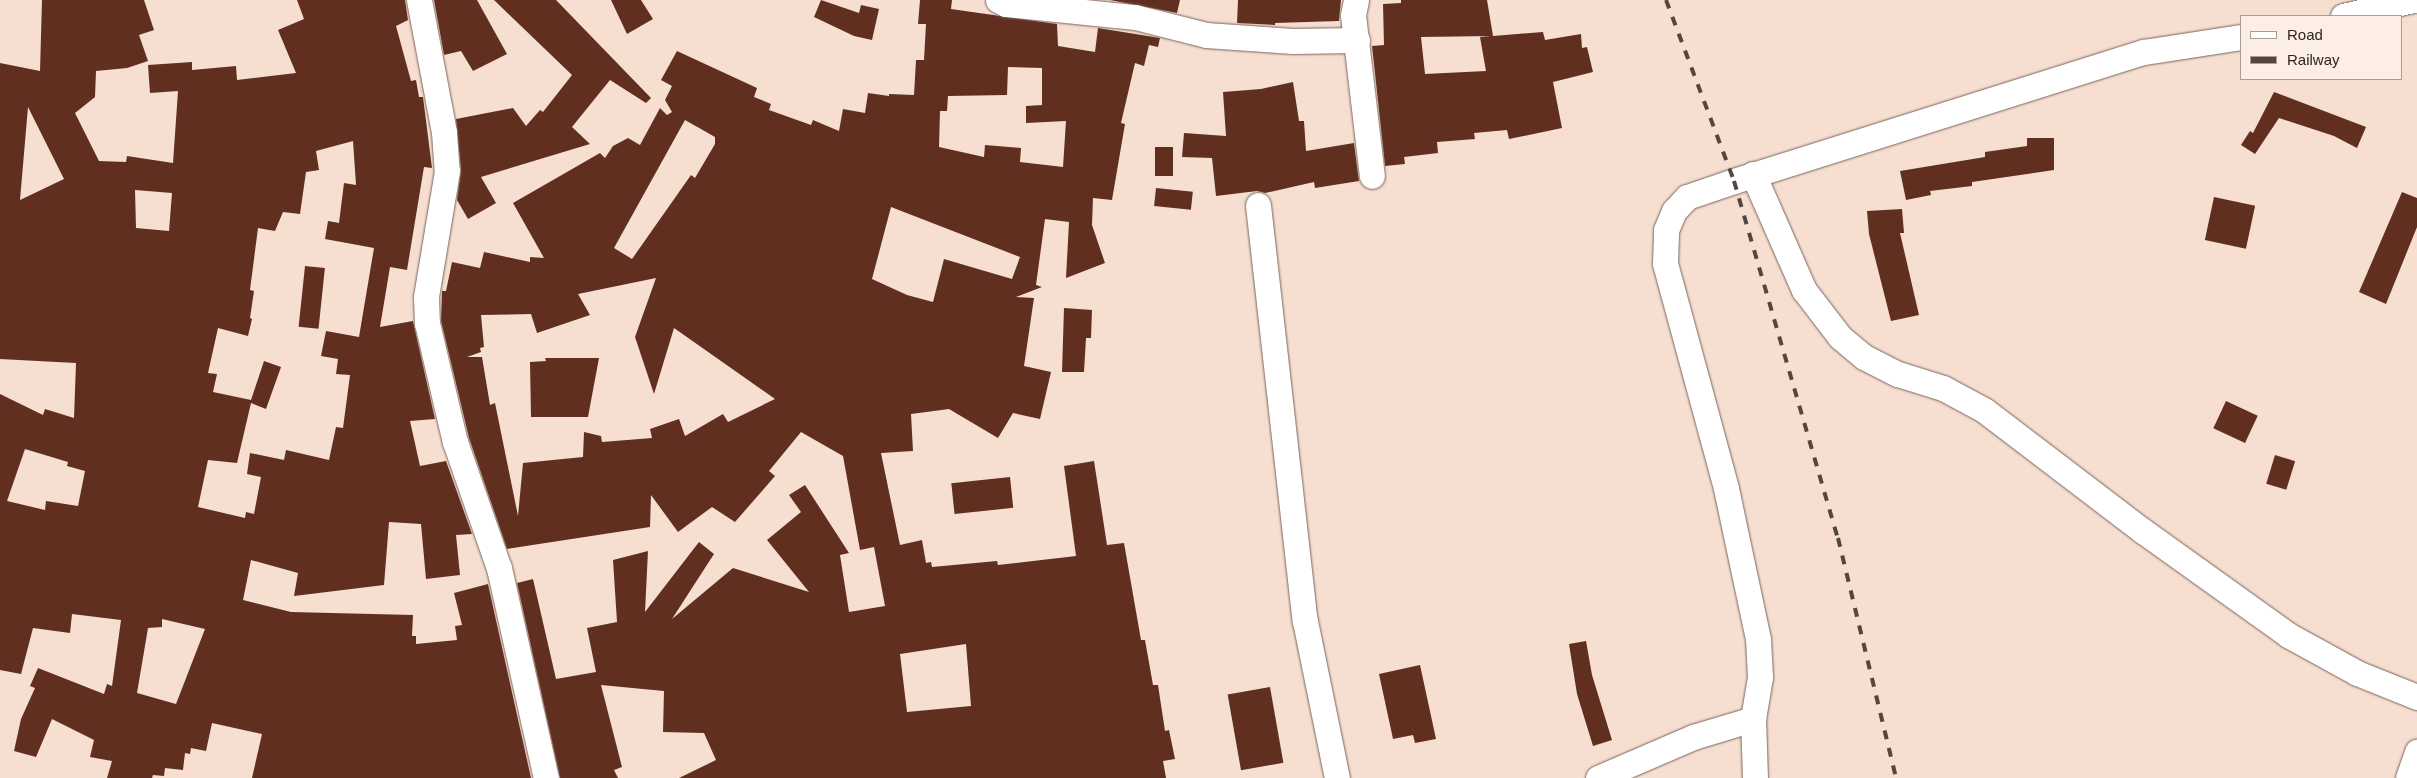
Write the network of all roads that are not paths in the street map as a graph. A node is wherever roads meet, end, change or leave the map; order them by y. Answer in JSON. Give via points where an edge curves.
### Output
{"nodes":[{"id":1,"x":419,"y":0,"type":"edge"},
{"id":2,"x":998,"y":0,"type":"edge"},
{"id":3,"x":1356,"y":0,"type":"edge"},
{"id":4,"x":2412,"y":0,"type":"edge"},
{"id":5,"x":2347,"y":15,"type":"edge"},
{"id":6,"x":2240,"y":37,"type":"edge"},
{"id":7,"x":1357,"y":40,"type":"junction"},
{"id":8,"x":1752,"y":174,"type":"junction"},
{"id":9,"x":1372,"y":176,"type":"dead end"},
{"id":10,"x":1258,"y":204,"type":"dead end"},
{"id":11,"x":2417,"y":697,"type":"edge"},
{"id":12,"x":1753,"y":719,"type":"junction"},
{"id":13,"x":2417,"y":752,"type":"edge"},
{"id":14,"x":546,"y":778,"type":"edge"},
{"id":15,"x":1337,"y":778,"type":"edge"},
{"id":16,"x":1598,"y":778,"type":"edge"},
{"id":17,"x":1755,"y":778,"type":"edge"},
{"id":18,"x":2408,"y":778,"type":"edge"}],
"edges":[{"from":1,"to":14,"type":"street","via":[[444,132],[447,171],[426,297],[427,323],[456,442],[499,568]]},
{"from":2,"to":7,"type":"street","via":[[1006,4],[1135,18],[1206,35],[1293,41]]},
{"from":3,"to":7,"type":"street","via":[[1353,15]]},
{"from":4,"to":5,"type":"street"},
{"from":6,"to":8,"type":"street","via":[[2144,52]]},
{"from":7,"to":9,"type":"street"},
{"from":8,"to":11,"type":"street","via":[[1804,290],[1840,338],[1864,357],[1898,374],[1943,388],[1984,410],[2144,532],[2288,635],[2356,673]]},
{"from":8,"to":12,"type":"street","via":[[1687,197],[1674,212],[1666,230],[1665,263],[1726,488],[1758,639],[1760,677]]},
{"from":10,"to":15,"type":"street","via":[[1305,621]]},
{"from":12,"to":16,"type":"street","via":[[1694,738]]},
{"from":12,"to":17,"type":"street"},
{"from":13,"to":18,"type":"street"}]}
